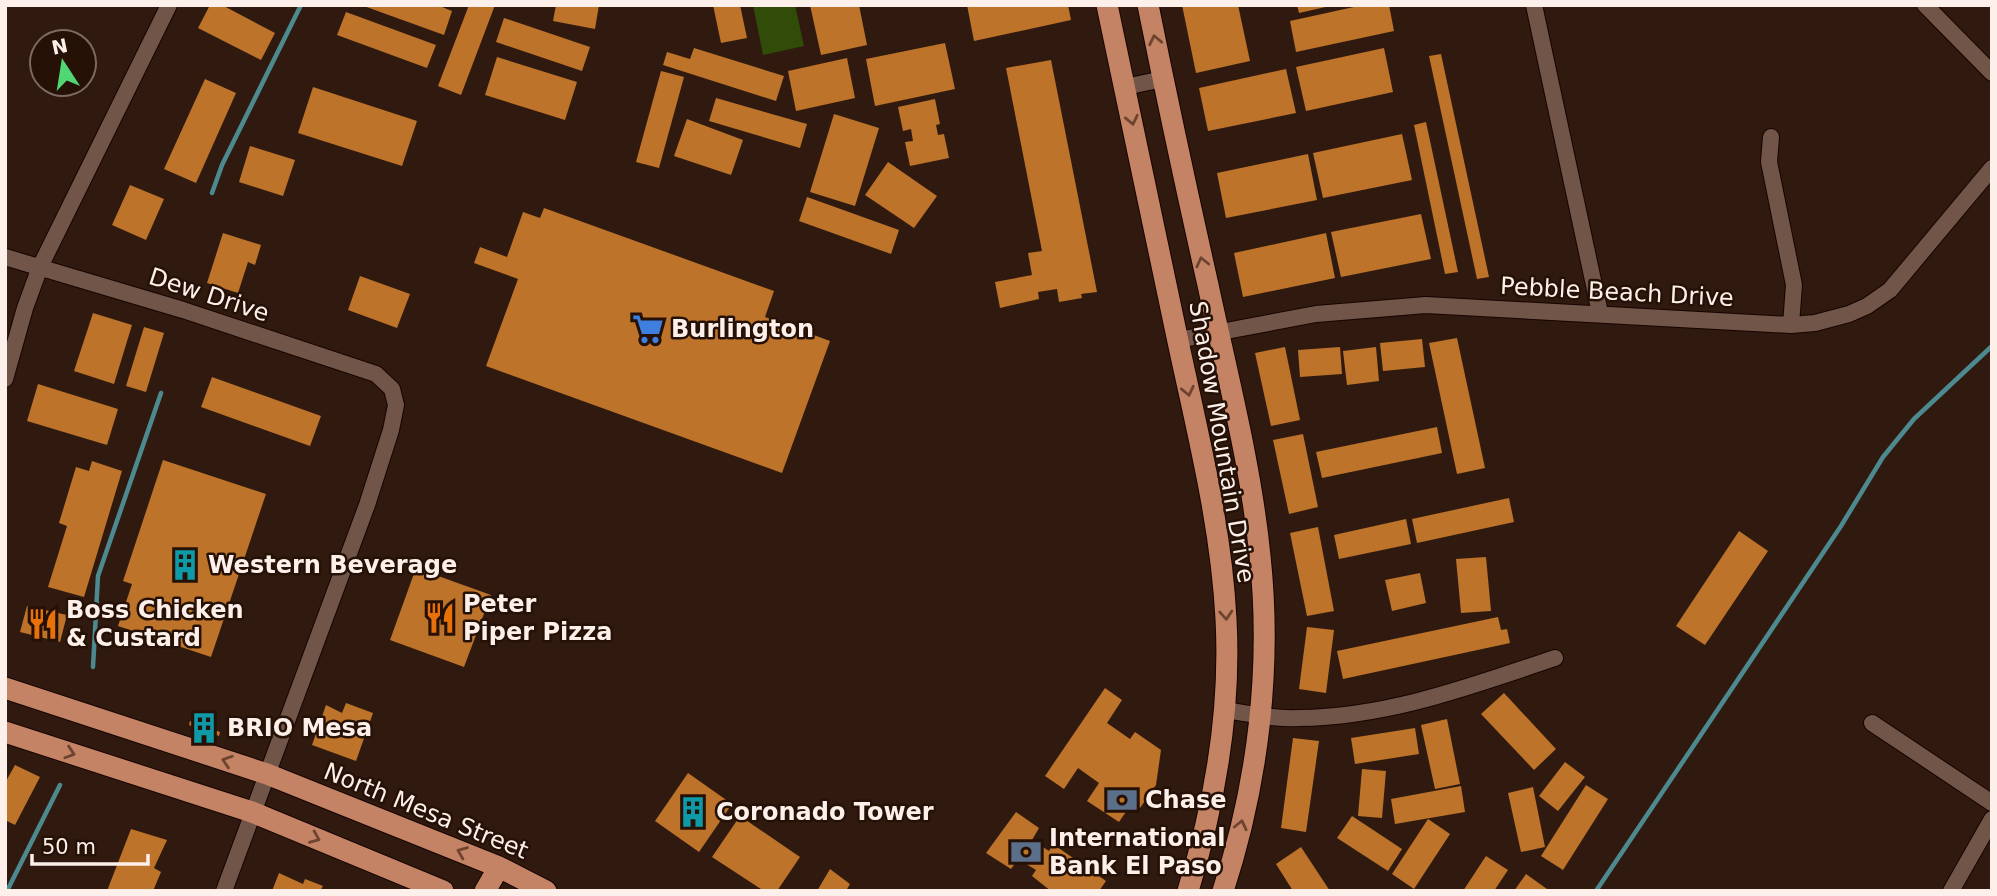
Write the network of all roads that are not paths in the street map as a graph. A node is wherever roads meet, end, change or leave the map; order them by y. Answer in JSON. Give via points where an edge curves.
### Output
{"nodes":[{"id":1,"x":169,"y":5,"type":"edge"},
{"id":2,"x":1107,"y":5,"type":"edge"},
{"id":3,"x":1148,"y":5,"type":"edge"},
{"id":4,"x":1534,"y":5,"type":"edge"},
{"id":5,"x":1925,"y":5,"type":"edge"},
{"id":6,"x":1992,"y":73,"type":"edge"},
{"id":7,"x":1163,"y":79,"type":"junction"},
{"id":8,"x":1125,"y":87,"type":"junction"},
{"id":9,"x":1771,"y":137,"type":"dead end"},
{"id":10,"x":1992,"y":169,"type":"edge"},
{"id":11,"x":5,"y":257,"type":"edge"},
{"id":12,"x":40,"y":267,"type":"junction"},
{"id":13,"x":1600,"y":313,"type":"junction"},
{"id":14,"x":1791,"y":325,"type":"junction"},
{"id":15,"x":1218,"y":332,"type":"junction"},
{"id":16,"x":1178,"y":340,"type":"junction"},
{"id":17,"x":5,"y":379,"type":"edge"},
{"id":18,"x":1555,"y":658,"type":"dead end"},
{"id":19,"x":5,"y":688,"type":"edge"},
{"id":20,"x":1224,"y":710,"type":"junction"},
{"id":21,"x":1260,"y":716,"type":"junction"},
{"id":22,"x":1872,"y":723,"type":"dead end"},
{"id":23,"x":5,"y":732,"type":"edge"},
{"id":24,"x":267,"y":774,"type":"junction"},
{"id":25,"x":1992,"y":803,"type":"edge"},
{"id":26,"x":252,"y":812,"type":"junction"},
{"id":27,"x":1992,"y":819,"type":"edge"},
{"id":28,"x":499,"y":867,"type":"junction"},
{"id":29,"x":224,"y":891,"type":"edge"},
{"id":30,"x":443,"y":891,"type":"edge"},
{"id":31,"x":485,"y":891,"type":"edge"},
{"id":32,"x":546,"y":891,"type":"edge"},
{"id":33,"x":1188,"y":891,"type":"edge"},
{"id":34,"x":1223,"y":891,"type":"edge"},
{"id":35,"x":1951,"y":891,"type":"edge"}],
"edges":[{"from":1,"to":12,"type":"street"},
{"from":2,"to":8,"type":"main road","name":"Shadow Mountain Drive"},
{"from":7,"to":3,"type":"main road","name":"Shadow Mountain Drive","one_way":true},
{"from":4,"to":13,"type":"street"},
{"from":5,"to":6,"type":"street"},
{"from":7,"to":8,"type":"street"},
{"from":15,"to":7,"type":"main road","name":"Shadow Mountain Drive","one_way":true},
{"from":8,"to":16,"type":"main road","name":"Shadow Mountain Drive","one_way":true},
{"from":9,"to":14,"type":"street","via":[[1769,162],[1794,285]]},
{"from":10,"to":14,"type":"street","name":"Pebble Beach Drive","via":[[1890,290],[1849,314]]},
{"from":11,"to":12,"type":"street","name":"Dew Drive"},
{"from":12,"to":17,"type":"street"},
{"from":12,"to":24,"type":"street","name":"Dew Drive","via":[[376,374],[392,389],[396,405],[391,430],[367,505]]},
{"from":13,"to":14,"type":"street","name":"Pebble Beach Drive"},
{"from":13,"to":15,"type":"street","name":"Pebble Beach Drive","via":[[1414,306],[1316,314]]},
{"from":15,"to":16,"type":"street","name":"Pebble Beach Drive"},
{"from":15,"to":21,"type":"main road","name":"Shadow Mountain Drive","via":[[1260,556],[1264,634]]},
{"from":16,"to":20,"type":"main road","name":"Shadow Mountain Drive","one_way":true,"via":[[1221,563],[1227,643]]},
{"from":18,"to":21,"type":"street","via":[[1390,709],[1298,719]]},
{"from":24,"to":19,"type":"main road","name":"North Mesa Street","one_way":true},
{"from":20,"to":21,"type":"street"},
{"from":20,"to":33,"type":"main road","name":"Shadow Mountain Drive","via":[[1220,757]]},
{"from":34,"to":21,"type":"main road","name":"Shadow Mountain Drive","one_way":true,"via":[[1247,803]]},
{"from":22,"to":25,"type":"street"},
{"from":23,"to":26,"type":"main road","one_way":true},
{"from":24,"to":26,"type":"street"},
{"from":28,"to":24,"type":"main road","name":"North Mesa Street","one_way":true},
{"from":26,"to":29,"type":"street"},
{"from":26,"to":30,"type":"main road","one_way":true},
{"from":27,"to":35,"type":"street"},
{"from":28,"to":31,"type":"main road"},
{"from":28,"to":32,"type":"main road","name":"North Mesa Street"}]}
